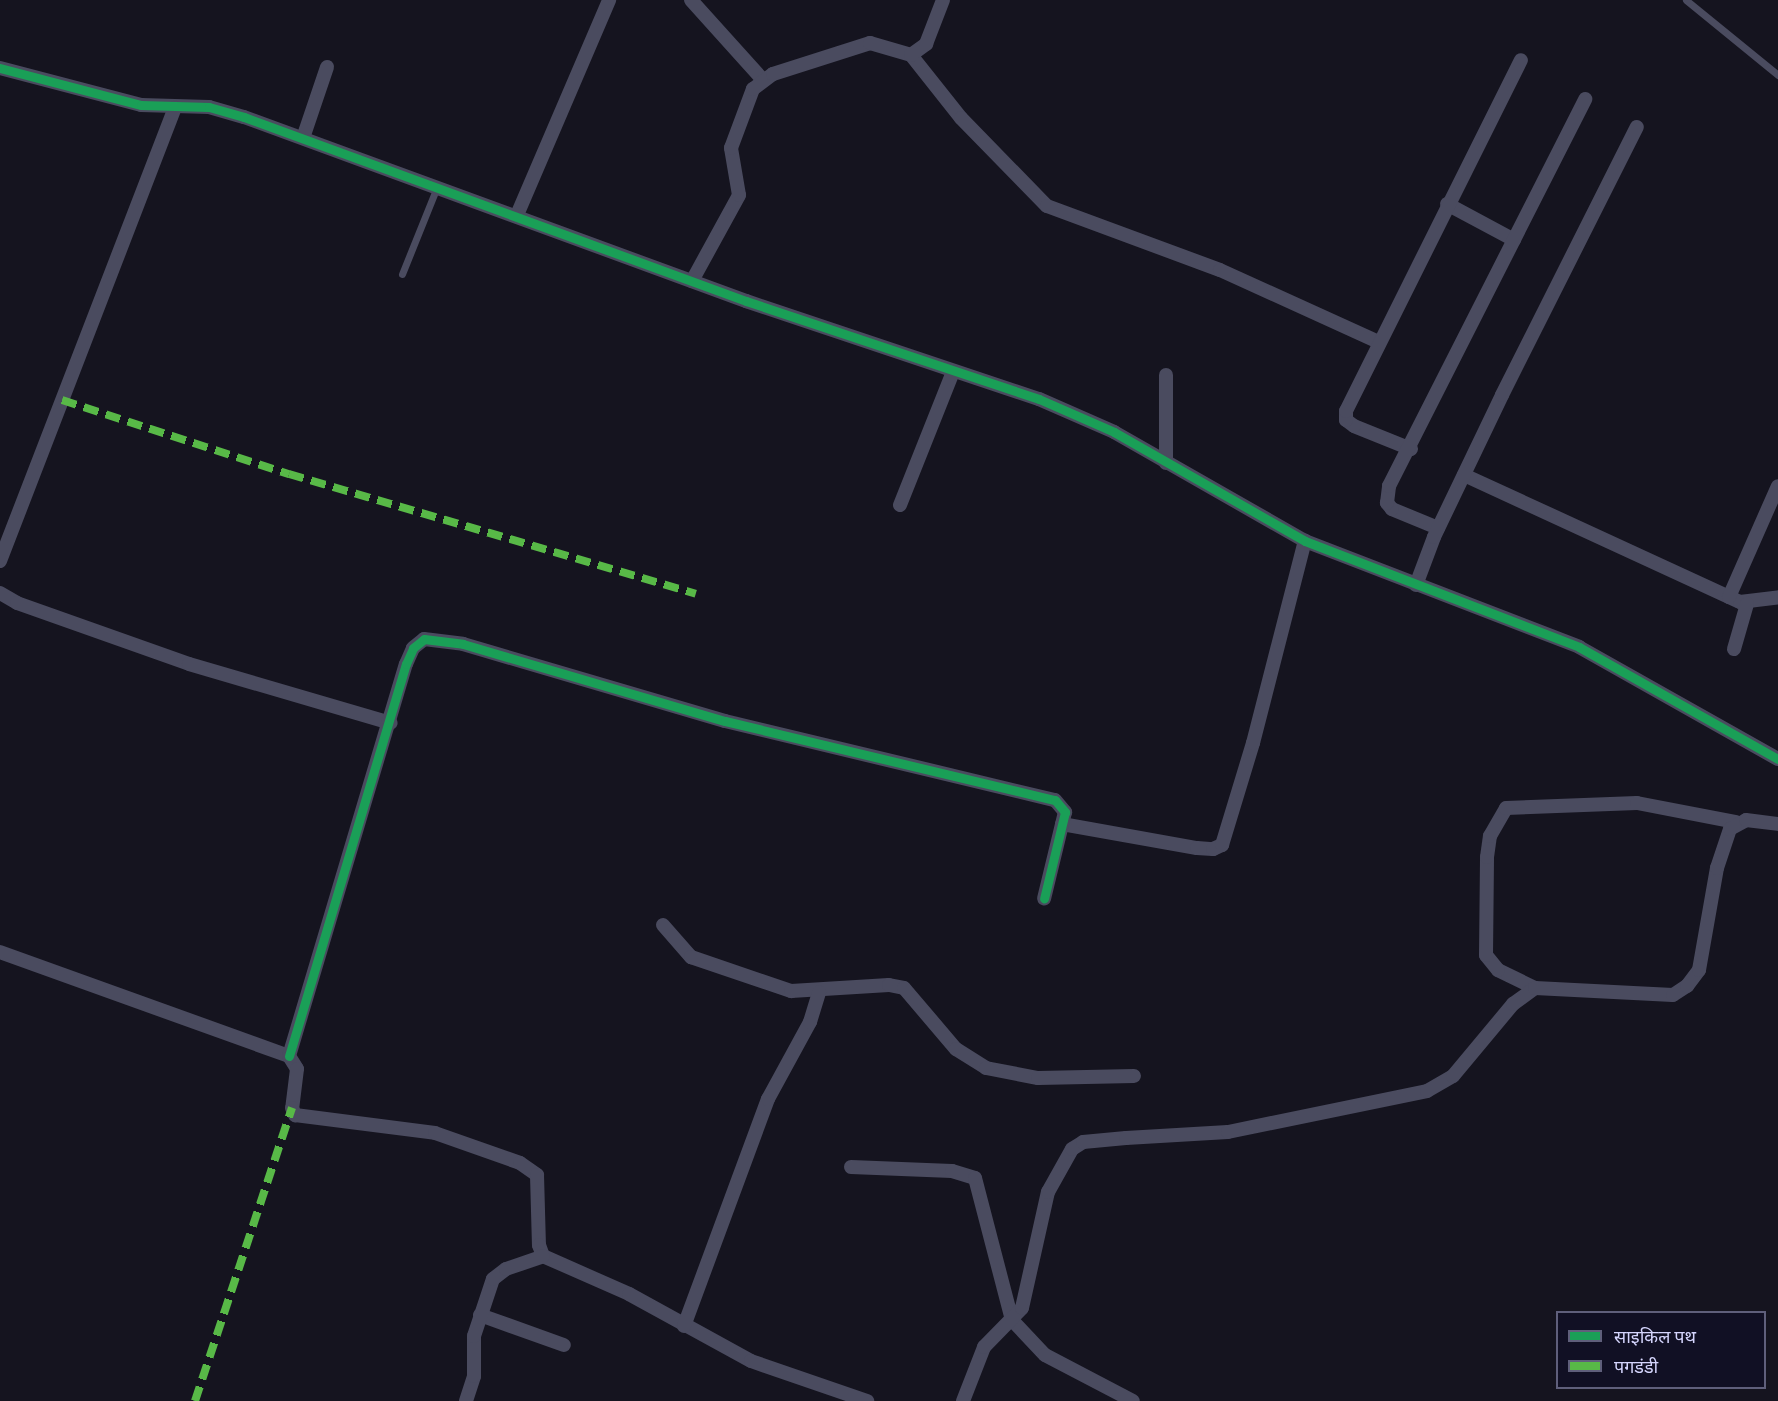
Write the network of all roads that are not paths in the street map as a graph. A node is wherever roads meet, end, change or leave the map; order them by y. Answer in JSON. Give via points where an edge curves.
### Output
{"nodes":[{"id":1,"x":609,"y":0,"type":"edge"},
{"id":2,"x":691,"y":0,"type":"edge"},
{"id":3,"x":943,"y":0,"type":"edge"},
{"id":4,"x":1686,"y":0,"type":"edge"},
{"id":5,"x":911,"y":55,"type":"junction"},
{"id":6,"x":1521,"y":60,"type":"dead end"},
{"id":7,"x":327,"y":67,"type":"dead end"},
{"id":8,"x":0,"y":68,"type":"edge"},
{"id":9,"x":1778,"y":75,"type":"edge"},
{"id":10,"x":763,"y":80,"type":"junction"},
{"id":11,"x":1585,"y":99,"type":"dead end"},
{"id":12,"x":175,"y":108,"type":"junction"},
{"id":13,"x":1637,"y":127,"type":"dead end"},
{"id":14,"x":303,"y":138,"type":"junction"},
{"id":15,"x":437,"y":186,"type":"junction"},
{"id":16,"x":1447,"y":204,"type":"junction"},
{"id":17,"x":517,"y":215,"type":"junction"},
{"id":18,"x":1514,"y":240,"type":"junction"},
{"id":19,"x":402,"y":274,"type":"dead end"},
{"id":20,"x":692,"y":281,"type":"junction"},
{"id":21,"x":1379,"y":342,"type":"junction"},
{"id":22,"x":953,"y":372,"type":"junction"},
{"id":23,"x":1166,"y":375,"type":"dead end"},
{"id":24,"x":1411,"y":449,"type":"junction"},
{"id":25,"x":1166,"y":463,"type":"junction"},
{"id":26,"x":1464,"y":475,"type":"junction"},
{"id":27,"x":1778,"y":486,"type":"edge"},
{"id":28,"x":900,"y":505,"type":"dead end"},
{"id":29,"x":1438,"y":528,"type":"junction"},
{"id":30,"x":1305,"y":541,"type":"junction"},
{"id":31,"x":0,"y":561,"type":"edge"},
{"id":32,"x":1416,"y":585,"type":"junction"},
{"id":33,"x":0,"y":593,"type":"edge"},
{"id":34,"x":1729,"y":597,"type":"junction"},
{"id":35,"x":1778,"y":597,"type":"edge"},
{"id":36,"x":1747,"y":604,"type":"junction"},
{"id":37,"x":1734,"y":649,"type":"dead end"},
{"id":38,"x":391,"y":723,"type":"junction"},
{"id":39,"x":1778,"y":759,"type":"edge"},
{"id":40,"x":1736,"y":822,"type":"junction"},
{"id":41,"x":1062,"y":824,"type":"junction"},
{"id":42,"x":1778,"y":824,"type":"edge"},
{"id":43,"x":1044,"y":899,"type":"dead end"},
{"id":44,"x":663,"y":925,"type":"dead end"},
{"id":45,"x":0,"y":952,"type":"edge"},
{"id":46,"x":1535,"y":988,"type":"junction"},
{"id":47,"x":819,"y":992,"type":"junction"},
{"id":48,"x":289,"y":1056,"type":"junction"},
{"id":49,"x":1134,"y":1076,"type":"dead end"},
{"id":50,"x":851,"y":1167,"type":"dead end"},
{"id":51,"x":543,"y":1256,"type":"junction"},
{"id":52,"x":480,"y":1316,"type":"junction"},
{"id":53,"x":1012,"y":1320,"type":"junction"},
{"id":54,"x":684,"y":1326,"type":"junction"},
{"id":55,"x":564,"y":1344,"type":"dead end"},
{"id":56,"x":1128,"y":1400,"type":"edge"},
{"id":57,"x":466,"y":1401,"type":"edge"},
{"id":58,"x":867,"y":1401,"type":"edge"},
{"id":59,"x":963,"y":1401,"type":"edge"}],
"edges":[{"from":1,"to":17,"type":"street"},
{"from":2,"to":10,"type":"street"},
{"from":3,"to":5,"type":"street","via":[[926,44]]},
{"from":4,"to":9,"type":"lane"},
{"from":5,"to":10,"type":"street","via":[[870,43]]},
{"from":5,"to":21,"type":"street","via":[[960,118],[1047,206],[1220,270]]},
{"from":6,"to":16,"type":"street"},
{"from":7,"to":14,"type":"street"},
{"from":8,"to":12,"type":"street","via":[[141,105]]},
{"from":10,"to":20,"type":"street","via":[[753,89],[731,148],[739,195]]},
{"from":11,"to":18,"type":"street"},
{"from":12,"to":14,"type":"street","via":[[209,108]]},
{"from":12,"to":31,"type":"street"},
{"from":13,"to":26,"type":"street"},
{"from":14,"to":15,"type":"street"},
{"from":15,"to":17,"type":"street"},
{"from":15,"to":19,"type":"lane"},
{"from":16,"to":18,"type":"street"},
{"from":16,"to":21,"type":"street"},
{"from":17,"to":20,"type":"street"},
{"from":18,"to":24,"type":"street"},
{"from":20,"to":22,"type":"street"},
{"from":21,"to":24,"type":"street","via":[[1352,395],[1346,420]]},
{"from":22,"to":25,"type":"street","via":[[1079,415]]},
{"from":22,"to":28,"type":"street"},
{"from":23,"to":25,"type":"street"},
{"from":24,"to":29,"type":"street","via":[[1389,486],[1387,503],[1392,509]]},
{"from":25,"to":30,"type":"street"},
{"from":26,"to":29,"type":"street"},
{"from":26,"to":34,"type":"street"},
{"from":27,"to":34,"type":"street"},
{"from":29,"to":32,"type":"street"},
{"from":30,"to":32,"type":"street"},
{"from":30,"to":41,"type":"street","via":[[1253,743],[1222,844],[1213,849],[1197,848]]},
{"from":32,"to":39,"type":"street","via":[[1579,647]]},
{"from":33,"to":38,"type":"street","via":[[17,603],[189,664]]},
{"from":34,"to":36,"type":"street"},
{"from":35,"to":36,"type":"street"},
{"from":36,"to":37,"type":"street"},
{"from":38,"to":41,"type":"street","via":[[413,648],[424,639],[441,639],[725,721],[1044,796],[1063,805]]},
{"from":38,"to":48,"type":"street","via":[[300,1009]]},
{"from":40,"to":42,"type":"street"},
{"from":40,"to":46,"type":"street","via":[[1723,842],[1705,949],[1699,970],[1688,986],[1673,995]]},
{"from":40,"to":46,"type":"street","via":[[1637,803],[1506,808],[1490,836],[1487,857],[1486,955],[1498,970]]},
{"from":41,"to":43,"type":"street"},
{"from":44,"to":47,"type":"street","via":[[681,948],[703,963],[791,992]]},
{"from":45,"to":48,"type":"street"},
{"from":46,"to":53,"type":"street","via":[[1514,1004],[1453,1076],[1427,1091],[1228,1132],[1083,1142],[1072,1149],[1048,1192],[1028,1292]]},
{"from":47,"to":49,"type":"street","via":[[904,988],[968,1059],[1014,1076]]},
{"from":47,"to":54,"type":"street","via":[[810,1022],[768,1099]]},
{"from":48,"to":51,"type":"street","via":[[297,1069],[292,1108],[295,1115],[435,1133],[520,1163],[537,1175],[539,1245]]},
{"from":50,"to":53,"type":"street","via":[[952,1171],[975,1178]]},
{"from":51,"to":52,"type":"street","via":[[498,1274],[487,1292]]},
{"from":51,"to":54,"type":"street","via":[[629,1294]]},
{"from":52,"to":55,"type":"street"},
{"from":52,"to":57,"type":"street","via":[[474,1336],[474,1376]]},
{"from":53,"to":56,"type":"street","via":[[1045,1355]]},
{"from":53,"to":59,"type":"street","via":[[984,1347]]},
{"from":54,"to":58,"type":"street","via":[[751,1361]]}]}
